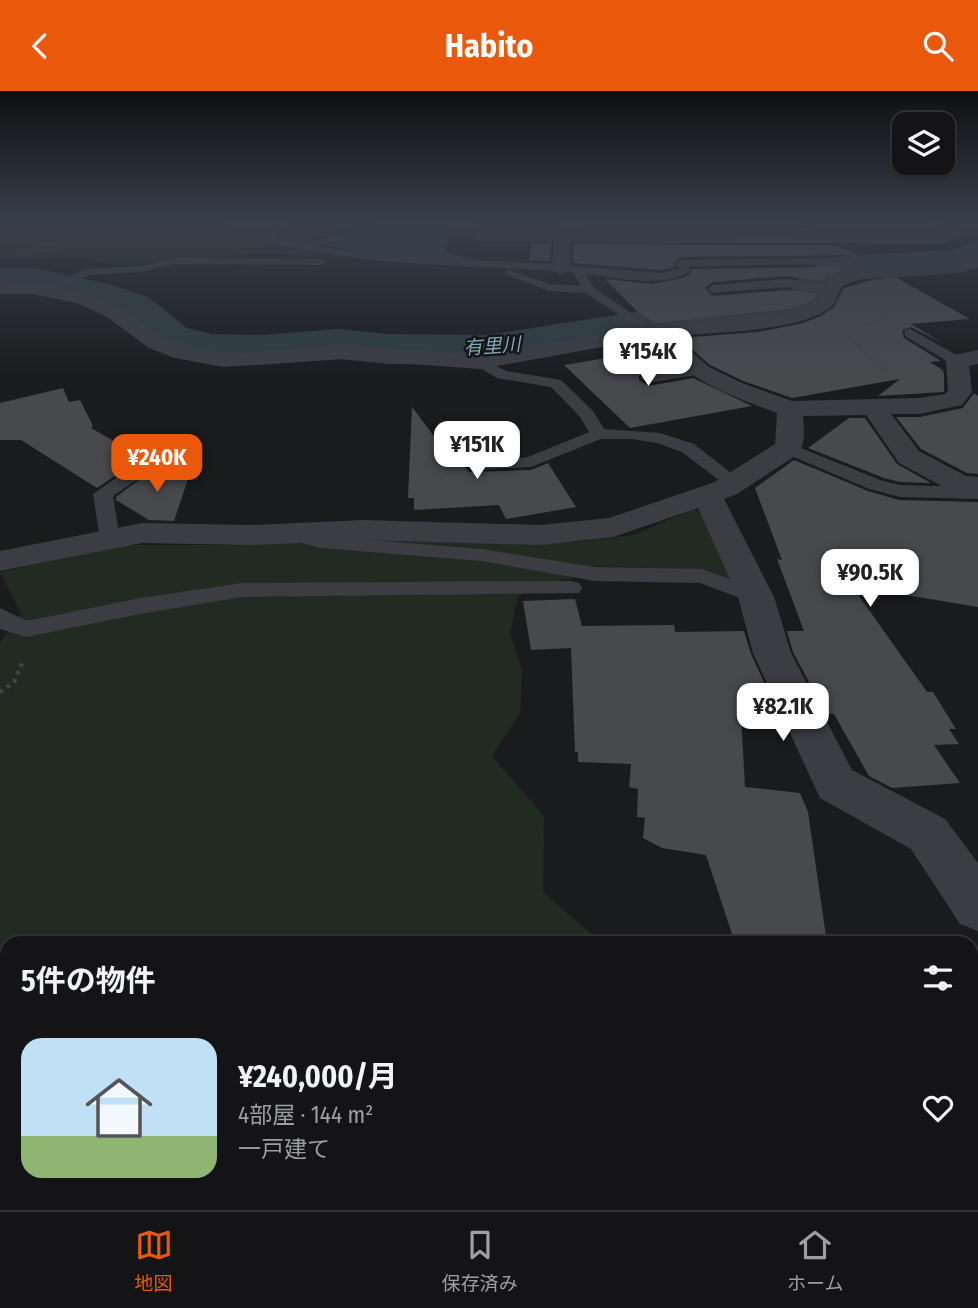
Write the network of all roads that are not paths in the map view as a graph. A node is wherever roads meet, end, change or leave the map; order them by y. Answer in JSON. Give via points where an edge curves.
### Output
{"nodes":[{"id":1,"x":81,"y":274,"type":"edge"},
{"id":2,"x":513,"y":274,"type":"edge"},
{"id":3,"x":573,"y":274,"type":"edge"},
{"id":4,"x":637,"y":274,"type":"edge"},
{"id":5,"x":677,"y":274,"type":"edge"},
{"id":6,"x":858,"y":274,"type":"edge"},
{"id":7,"x":0,"y":286,"type":"edge"},
{"id":8,"x":713,"y":289,"type":"dead end"},
{"id":9,"x":830,"y":289,"type":"junction"},
{"id":10,"x":42,"y":290,"type":"junction"},
{"id":11,"x":589,"y":290,"type":"junction"},
{"id":12,"x":10,"y":309,"type":"dead end"},
{"id":13,"x":654,"y":331,"type":"junction"},
{"id":14,"x":910,"y":333,"type":"dead end"},
{"id":15,"x":967,"y":359,"type":"edge"},
{"id":16,"x":480,"y":362,"type":"junction"},
{"id":17,"x":696,"y":371,"type":"junction"},
{"id":18,"x":648,"y":378,"type":"dead end"},
{"id":19,"x":873,"y":407,"type":"junction"},
{"id":20,"x":789,"y":409,"type":"junction"},
{"id":21,"x":599,"y":434,"type":"junction"},
{"id":22,"x":788,"y":448,"type":"junction"},
{"id":23,"x":148,"y":464,"type":"dead end"},
{"id":24,"x":477,"y":466,"type":"dead end"},
{"id":25,"x":978,"y":486,"type":"edge"},
{"id":26,"x":721,"y":489,"type":"junction"},
{"id":27,"x":978,"y":493,"type":"edge"},
{"id":28,"x":287,"y":533,"type":"junction"},
{"id":29,"x":110,"y":539,"type":"junction"},
{"id":30,"x":0,"y":561,"type":"edge"},
{"id":31,"x":571,"y":588,"type":"dead end"},
{"id":32,"x":756,"y":597,"type":"junction"},
{"id":33,"x":0,"y":616,"type":"edge"},
{"id":34,"x":978,"y":906,"type":"edge"}],
"edges":[{"from":1,"to":10,"type":"lane"},
{"from":2,"to":11,"type":"lane","via":[[548,288]]},
{"from":3,"to":11,"type":"lane"},
{"from":4,"to":5,"type":"lane"},
{"from":6,"to":9,"type":"street","via":[[835,282]]},
{"from":7,"to":10,"type":"street"},
{"from":8,"to":9,"type":"lane","via":[[787,283]]},
{"from":9,"to":13,"type":"street","via":[[828,299],[819,307],[794,318]]},
{"from":10,"to":12,"type":"street"},
{"from":10,"to":16,"type":"street","via":[[96,304],[130,321],[144,337],[197,357],[265,361],[343,352]]},
{"from":11,"to":13,"type":"lane"},
{"from":13,"to":16,"type":"street"},
{"from":13,"to":17,"type":"street"},
{"from":14,"to":15,"type":"lane"},
{"from":15,"to":19,"type":"street","via":[[960,392],[953,400]]},
{"from":16,"to":21,"type":"lane","via":[[502,375],[556,383],[587,414]]},
{"from":17,"to":18,"type":"lane"},
{"from":17,"to":20,"type":"street"},
{"from":19,"to":20,"type":"street"},
{"from":19,"to":25,"type":"street","via":[[909,457],[959,484]]},
{"from":20,"to":22,"type":"street"},
{"from":21,"to":24,"type":"lane","via":[[531,461]]},
{"from":21,"to":26,"type":"lane","via":[[632,434],[688,448]]},
{"from":22,"to":26,"type":"street"},
{"from":22,"to":27,"type":"lane","via":[[900,491]]},
{"from":23,"to":29,"type":"lane","via":[[103,493]]},
{"from":26,"to":28,"type":"street","via":[[613,527],[541,535],[363,530]]},
{"from":26,"to":32,"type":"street"},
{"from":28,"to":29,"type":"street","via":[[142,533]]},
{"from":28,"to":32,"type":"lane","via":[[321,542],[481,555],[595,574],[703,576]]},
{"from":29,"to":30,"type":"street"},
{"from":31,"to":33,"type":"lane","via":[[242,590],[26,629]]},
{"from":32,"to":34,"type":"street","via":[[772,653],[836,784],[928,834]]}]}
